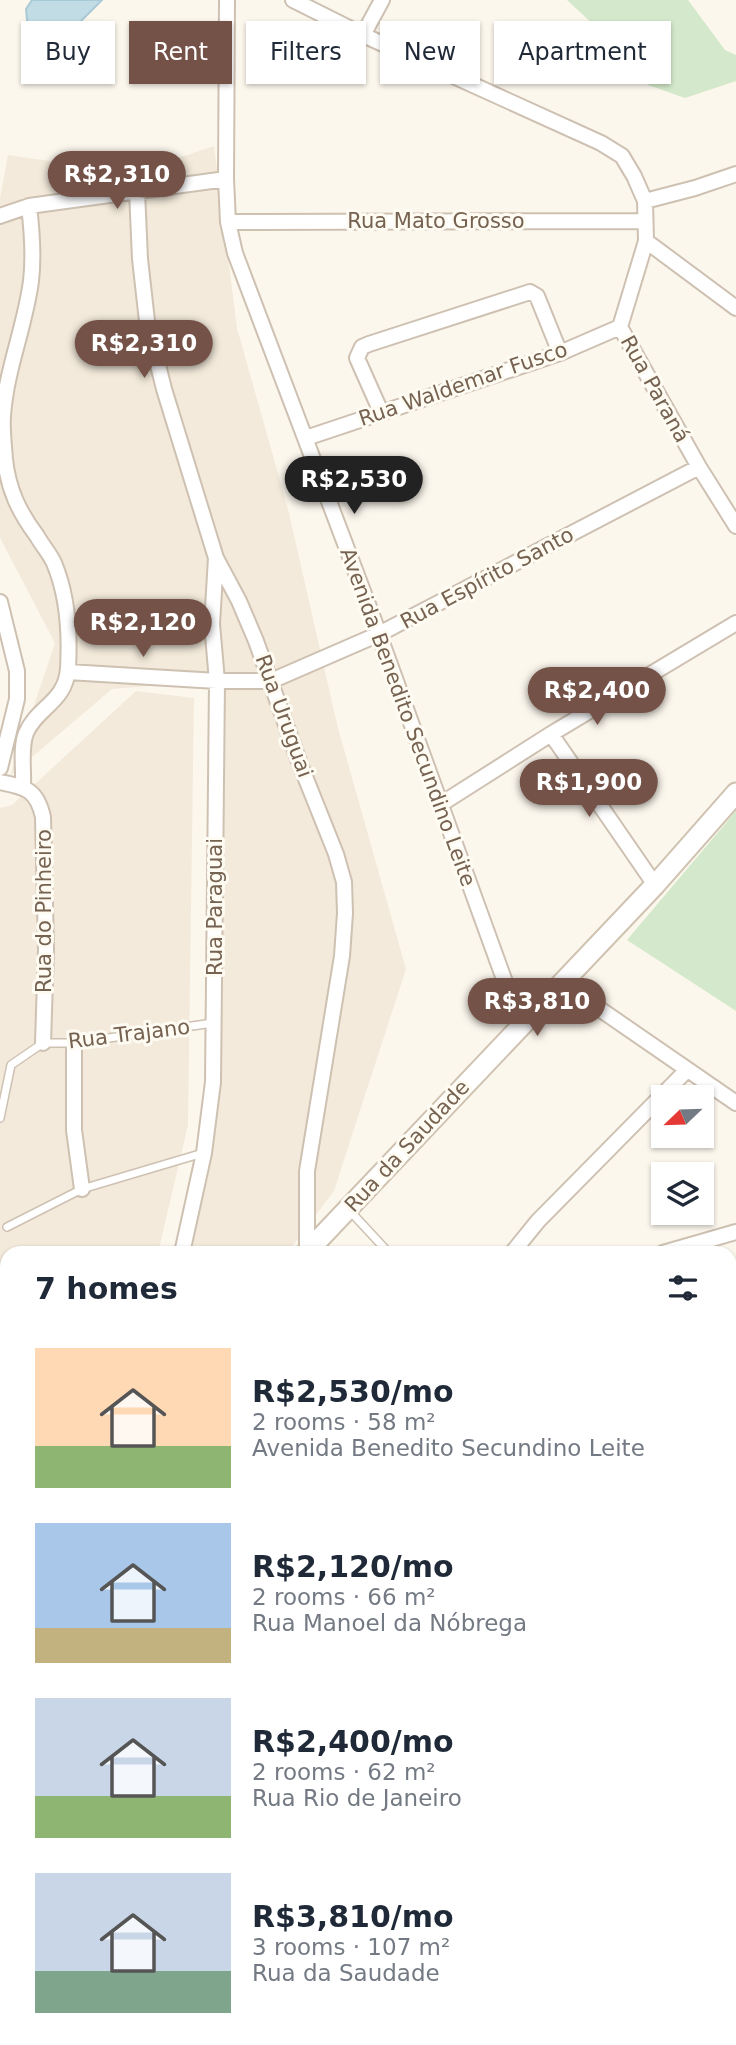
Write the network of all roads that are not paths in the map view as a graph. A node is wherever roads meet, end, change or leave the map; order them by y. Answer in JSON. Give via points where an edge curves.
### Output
{"nodes":[{"id":1,"x":227,"y":0,"type":"edge"},
{"id":2,"x":293,"y":0,"type":"edge"},
{"id":3,"x":382,"y":0,"type":"edge"},
{"id":4,"x":335,"y":21,"type":"edge"},
{"id":5,"x":366,"y":29,"type":"edge"},
{"id":6,"x":366,"y":36,"type":"edge"},
{"id":7,"x":736,"y":174,"type":"edge"},
{"id":8,"x":226,"y":179,"type":"junction"},
{"id":9,"x":137,"y":191,"type":"junction"},
{"id":10,"x":645,"y":201,"type":"junction"},
{"id":11,"x":29,"y":206,"type":"junction"},
{"id":12,"x":0,"y":216,"type":"edge"},
{"id":13,"x":645,"y":221,"type":"junction"},
{"id":14,"x":228,"y":222,"type":"junction"},
{"id":15,"x":646,"y":241,"type":"junction"},
{"id":16,"x":736,"y":308,"type":"edge"},
{"id":17,"x":620,"y":327,"type":"junction"},
{"id":18,"x":560,"y":353,"type":"junction"},
{"id":19,"x":380,"y":412,"type":"junction"},
{"id":20,"x":306,"y":438,"type":"junction"},
{"id":21,"x":699,"y":467,"type":"junction"},
{"id":22,"x":736,"y":526,"type":"edge"},
{"id":23,"x":216,"y":558,"type":"junction"},
{"id":24,"x":1,"y":608,"type":"edge"},
{"id":25,"x":736,"y":623,"type":"edge"},
{"id":26,"x":379,"y":634,"type":"junction"},
{"id":27,"x":68,"y":671,"type":"junction"},
{"id":28,"x":217,"y":681,"type":"junction"},
{"id":29,"x":271,"y":681,"type":"junction"},
{"id":30,"x":551,"y":734,"type":"junction"},
{"id":31,"x":0,"y":768,"type":"edge"},
{"id":32,"x":0,"y":782,"type":"edge"},
{"id":33,"x":23,"y":786,"type":"junction"},
{"id":34,"x":736,"y":793,"type":"edge"},
{"id":35,"x":440,"y":804,"type":"junction"},
{"id":36,"x":655,"y":884,"type":"junction"},
{"id":37,"x":562,"y":983,"type":"junction"},
{"id":38,"x":214,"y":1022,"type":"junction"},
{"id":39,"x":521,"y":1026,"type":"junction"},
{"id":40,"x":43,"y":1043,"type":"junction"},
{"id":41,"x":74,"y":1043,"type":"junction"},
{"id":42,"x":687,"y":1070,"type":"junction"},
{"id":43,"x":736,"y":1103,"type":"edge"},
{"id":44,"x":0,"y":1118,"type":"edge"},
{"id":45,"x":204,"y":1153,"type":"junction"},
{"id":46,"x":82,"y":1189,"type":"junction"},
{"id":47,"x":348,"y":1209,"type":"junction"},
{"id":48,"x":7,"y":1227,"type":"dead end"},
{"id":49,"x":736,"y":1233,"type":"edge"},
{"id":50,"x":184,"y":1246,"type":"edge"},
{"id":51,"x":306,"y":1246,"type":"edge"},
{"id":52,"x":312,"y":1246,"type":"edge"},
{"id":53,"x":382,"y":1246,"type":"edge"},
{"id":54,"x":518,"y":1246,"type":"edge"},
{"id":55,"x":689,"y":1246,"type":"edge"}],
"edges":[{"from":1,"to":8,"type":"street","name":"Avenida Benedito Secundino Leite"},
{"from":2,"to":4,"type":"street"},
{"from":3,"to":5,"type":"street"},
{"from":6,"to":10,"type":"street","via":[[601,143],[622,156]]},
{"from":7,"to":10,"type":"street"},
{"from":8,"to":9,"type":"street"},
{"from":8,"to":14,"type":"street","name":"Avenida Benedito Secundino Leite"},
{"from":9,"to":11,"type":"street"},
{"from":9,"to":23,"type":"street","name":"Rua Uruguai","via":[[147,321]]},
{"from":10,"to":13,"type":"street","name":"Rua Paraná"},
{"from":11,"to":12,"type":"street"},
{"from":11,"to":27,"type":"street","via":[[31,282],[2,418],[5,461],[11,492],[53,561],[63,589]]},
{"from":13,"to":14,"type":"street","name":"Rua Mato Grosso"},
{"from":13,"to":15,"type":"street","name":"Rua Paraná"},
{"from":14,"to":20,"type":"street","name":"Avenida Benedito Secundino Leite","via":[[235,253]]},
{"from":15,"to":16,"type":"street"},
{"from":15,"to":17,"type":"street","name":"Rua Paraná"},
{"from":17,"to":18,"type":"street","name":"Rua Waldemar Fusco"},
{"from":17,"to":21,"type":"street","name":"Rua Paraná"},
{"from":18,"to":19,"type":"street","name":"Rua Waldemar Fusco"},
{"from":18,"to":19,"type":"street","via":[[537,296],[530,292],[369,344],[357,358]]},
{"from":19,"to":20,"type":"street","name":"Rua Waldemar Fusco"},
{"from":20,"to":26,"type":"street","name":"Avenida Benedito Secundino Leite"},
{"from":21,"to":22,"type":"street","name":"Rua Paraná"},
{"from":21,"to":26,"type":"street","name":"Rua Espírito Santo"},
{"from":23,"to":28,"type":"street","name":"Rua Paraguai","via":[[212,624]]},
{"from":23,"to":29,"type":"street","name":"Rua Uruguai"},
{"from":24,"to":31,"type":"street","via":[[18,671],[17,699]]},
{"from":25,"to":30,"type":"street"},
{"from":26,"to":29,"type":"street","name":"Rua Espírito Santo"},
{"from":26,"to":35,"type":"street","name":"Avenida Benedito Secundino Leite"},
{"from":27,"to":28,"type":"street"},
{"from":27,"to":33,"type":"street","via":[[62,691],[26,735]]},
{"from":28,"to":29,"type":"street"},
{"from":28,"to":38,"type":"street","name":"Rua Paraguai"},
{"from":29,"to":51,"type":"street","name":"Rua Uruguai","via":[[344,882],[342,956],[307,1171]]},
{"from":30,"to":35,"type":"street"},
{"from":30,"to":36,"type":"street"},
{"from":32,"to":33,"type":"street"},
{"from":33,"to":40,"type":"street","name":"Rua do Pinheiro","via":[[40,804],[43,817]]},
{"from":34,"to":36,"type":"main road","name":"Rua da Saudade"},
{"from":35,"to":39,"type":"street","name":"Avenida Benedito Secundino Leite"},
{"from":36,"to":37,"type":"main road","name":"Rua da Saudade"},
{"from":37,"to":39,"type":"main road","name":"Rua da Saudade"},
{"from":37,"to":42,"type":"street"},
{"from":38,"to":41,"type":"lane","name":"Rua Trajano"},
{"from":38,"to":45,"type":"street","name":"Rua Paraguai","via":[[213,1082]]},
{"from":39,"to":47,"type":"main road","name":"Rua da Saudade"},
{"from":40,"to":41,"type":"lane","name":"Rua Trajano"},
{"from":40,"to":44,"type":"lane","via":[[11,1065]]},
{"from":41,"to":46,"type":"street","via":[[74,1130]]},
{"from":42,"to":43,"type":"street"},
{"from":42,"to":54,"type":"street"},
{"from":45,"to":46,"type":"lane"},
{"from":45,"to":50,"type":"street","name":"Rua Paraguai"},
{"from":46,"to":48,"type":"lane"},
{"from":47,"to":52,"type":"main road","name":"Rua da Saudade"},
{"from":47,"to":53,"type":"lane"},
{"from":49,"to":55,"type":"street"}]}
